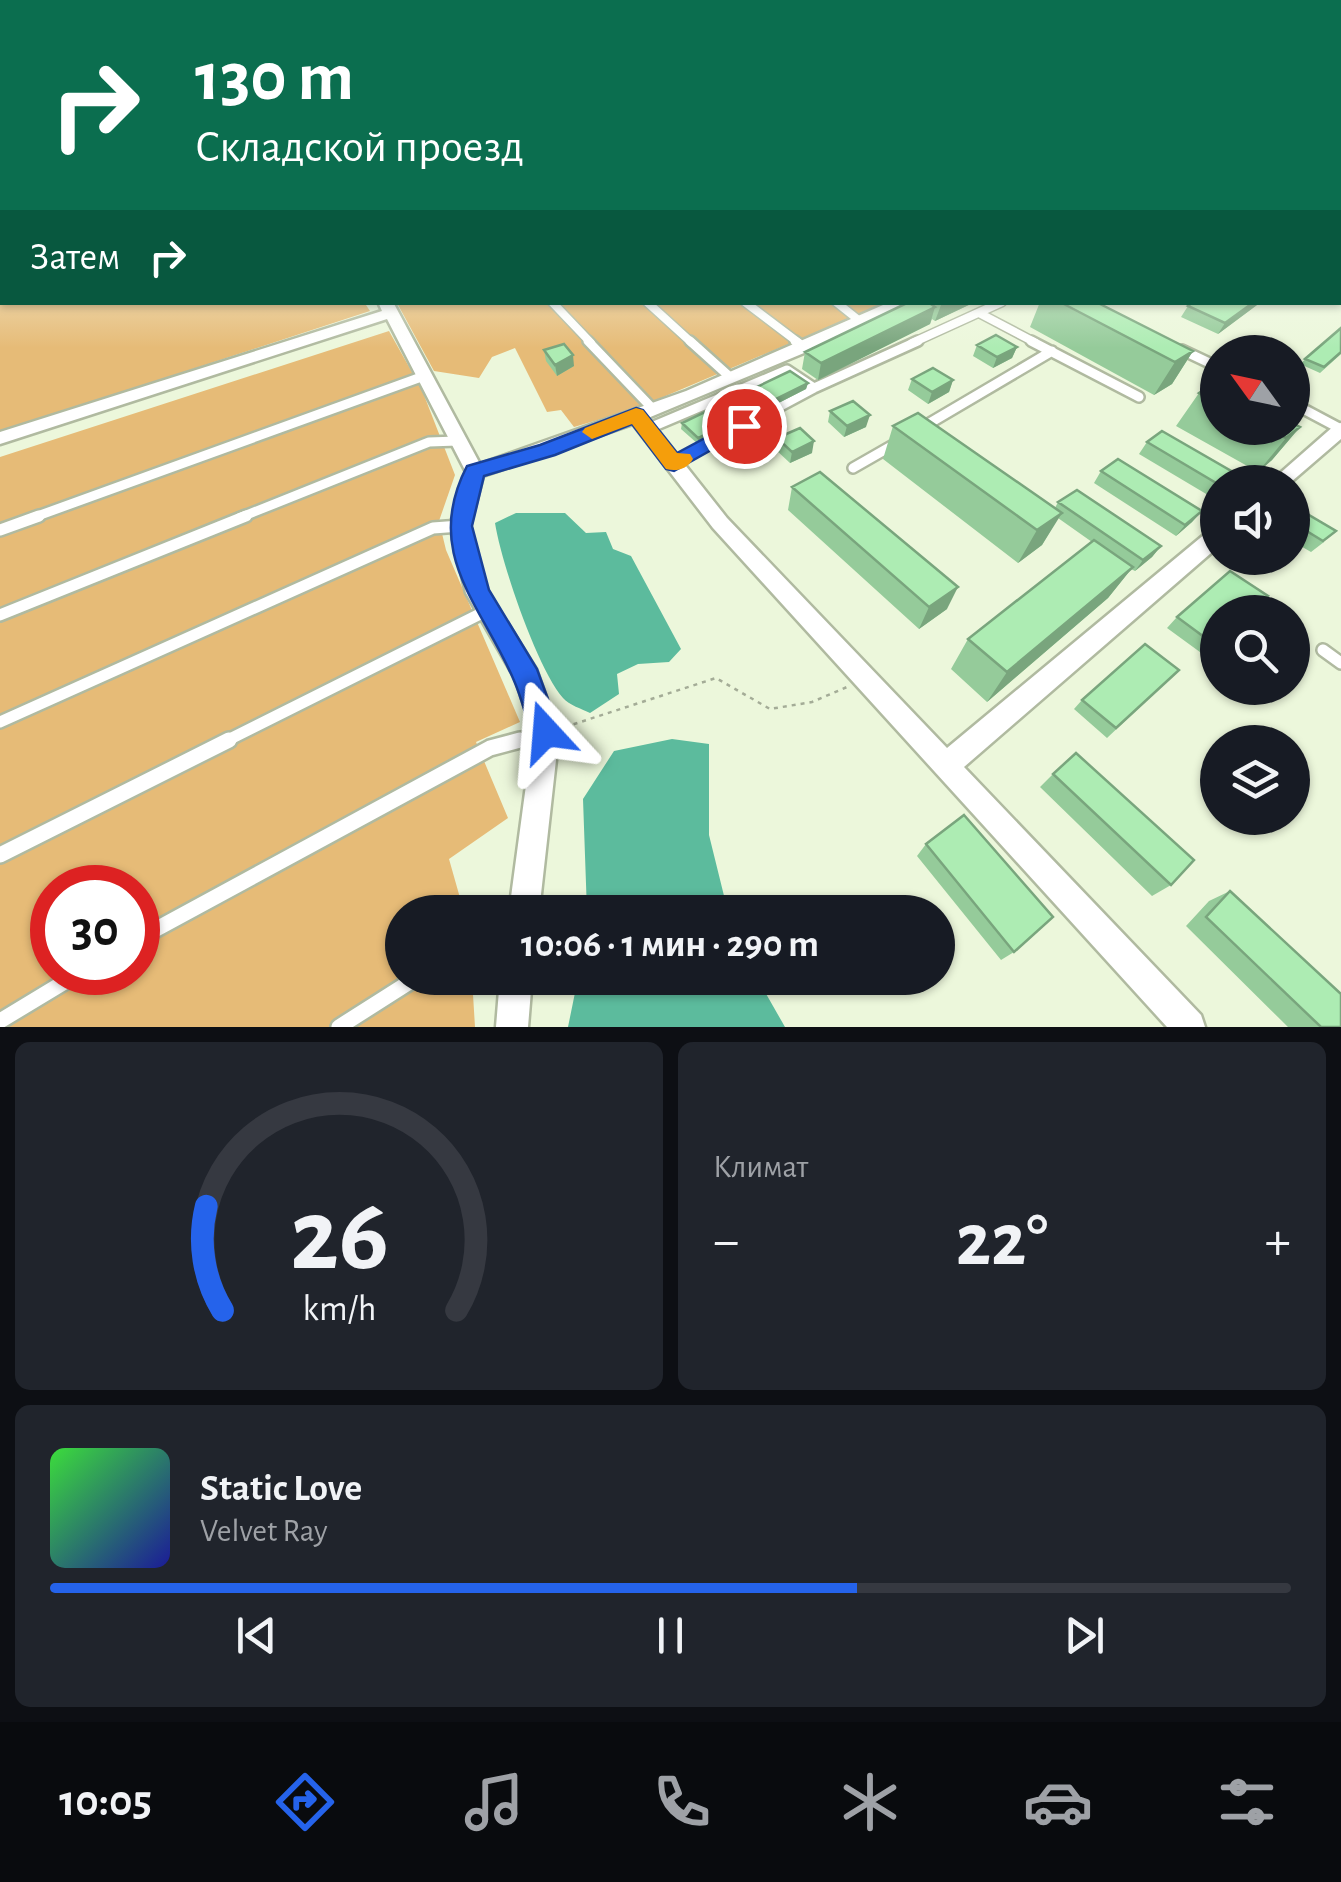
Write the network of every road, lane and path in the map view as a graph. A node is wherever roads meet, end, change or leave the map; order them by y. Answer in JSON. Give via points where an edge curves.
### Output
{"nodes":[{"id":1,"x":554,"y":305,"type":"edge"},
{"id":2,"x":650,"y":305,"type":"edge"},
{"id":3,"x":749,"y":305,"type":"edge"},
{"id":4,"x":840,"y":305,"type":"edge"},
{"id":5,"x":897,"y":305,"type":"edge"},
{"id":6,"x":996,"y":305,"type":"edge"},
{"id":7,"x":388,"y":308,"type":"edge"},
{"id":8,"x":980,"y":313,"type":"junction"},
{"id":9,"x":861,"y":322,"type":"junction"},
{"id":10,"x":1166,"y":343,"type":"edge"},
{"id":11,"x":805,"y":348,"type":"junction"},
{"id":12,"x":1052,"y":351,"type":"junction"},
{"id":13,"x":1200,"y":359,"type":"edge"},
{"id":14,"x":424,"y":376,"type":"junction"},
{"id":15,"x":730,"y":377,"type":"junction"},
{"id":16,"x":814,"y":388,"type":"junction"},
{"id":17,"x":1140,"y":397,"type":"dead end"},
{"id":18,"x":1310,"y":413,"type":"edge"},
{"id":19,"x":645,"y":417,"type":"junction"},
{"id":20,"x":1341,"y":429,"type":"edge"},
{"id":21,"x":920,"y":430,"type":"edge"},
{"id":22,"x":0,"y":438,"type":"edge"},
{"id":23,"x":903,"y":439,"type":"edge"},
{"id":24,"x":457,"y":441,"type":"junction"},
{"id":25,"x":674,"y":464,"type":"junction"},
{"id":26,"x":1298,"y":465,"type":"edge"},
{"id":27,"x":853,"y":468,"type":"dead end"},
{"id":28,"x":475,"y":472,"type":"junction"},
{"id":29,"x":460,"y":526,"type":"junction"},
{"id":30,"x":0,"y":530,"type":"edge"},
{"id":31,"x":1200,"y":549,"type":"edge"},
{"id":32,"x":488,"y":610,"type":"junction"},
{"id":33,"x":0,"y":615,"type":"edge"},
{"id":34,"x":1323,"y":650,"type":"dead end"},
{"id":35,"x":1341,"y":663,"type":"edge"},
{"id":36,"x":867,"y":678,"type":"junction"},
{"id":37,"x":0,"y":722,"type":"edge"},
{"id":38,"x":546,"y":732,"type":"junction"},
{"id":39,"x":948,"y":764,"type":"junction"},
{"id":40,"x":0,"y":855,"type":"edge"},
{"id":41,"x":526,"y":895,"type":"edge"},
{"id":42,"x":160,"y":927,"type":"edge"},
{"id":43,"x":44,"y":995,"type":"edge"},
{"id":44,"x":389,"y":995,"type":"edge"},
{"id":45,"x":512,"y":995,"type":"edge"},
{"id":46,"x":0,"y":1021,"type":"edge"},
{"id":47,"x":339,"y":1027,"type":"edge"},
{"id":48,"x":512,"y":1027,"type":"edge"},
{"id":49,"x":1189,"y":1027,"type":"edge"}],
"edges":[{"from":1,"to":19,"type":"lane"},
{"from":2,"to":15,"type":"lane"},
{"from":3,"to":11,"type":"lane"},
{"from":4,"to":9,"type":"lane"},
{"from":5,"to":9,"type":"street"},
{"from":6,"to":8,"type":"lane"},
{"from":7,"to":14,"type":"street"},
{"from":7,"to":22,"type":"street"},
{"from":8,"to":12,"type":"lane"},
{"from":8,"to":16,"type":"lane"},
{"from":9,"to":11,"type":"street"},
{"from":10,"to":13,"type":"lane"},
{"from":11,"to":15,"type":"street"},
{"from":12,"to":17,"type":"lane"},
{"from":12,"to":21,"type":"lane"},
{"from":14,"to":24,"type":"street"},
{"from":14,"to":30,"type":"lane"},
{"from":15,"to":19,"type":"street"},
{"from":16,"to":19,"type":"lane","via":[[787,370]]},
{"from":16,"to":25,"type":"lane"},
{"from":18,"to":20,"type":"lane"},
{"from":19,"to":25,"type":"street"},
{"from":19,"to":28,"type":"street"},
{"from":20,"to":26,"type":"street"},
{"from":23,"to":27,"type":"lane"},
{"from":24,"to":28,"type":"street"},
{"from":24,"to":33,"type":"lane","via":[[429,442]]},
{"from":25,"to":36,"type":"street","via":[[720,523]]},
{"from":28,"to":29,"type":"street"},
{"from":29,"to":32,"type":"street"},
{"from":29,"to":37,"type":"lane","via":[[433,528]]},
{"from":31,"to":39,"type":"street"},
{"from":32,"to":38,"type":"street","via":[[527,678]]},
{"from":32,"to":40,"type":"lane"},
{"from":34,"to":35,"type":"lane"},
{"from":36,"to":38,"type":"path","via":[[812,702],[770,709],[716,678]]},
{"from":36,"to":39,"type":"street"},
{"from":38,"to":41,"type":"street"},
{"from":38,"to":42,"type":"lane","via":[[490,748]]},
{"from":39,"to":49,"type":"street"},
{"from":43,"to":46,"type":"lane"},
{"from":44,"to":47,"type":"lane"},
{"from":45,"to":48,"type":"street"}]}
